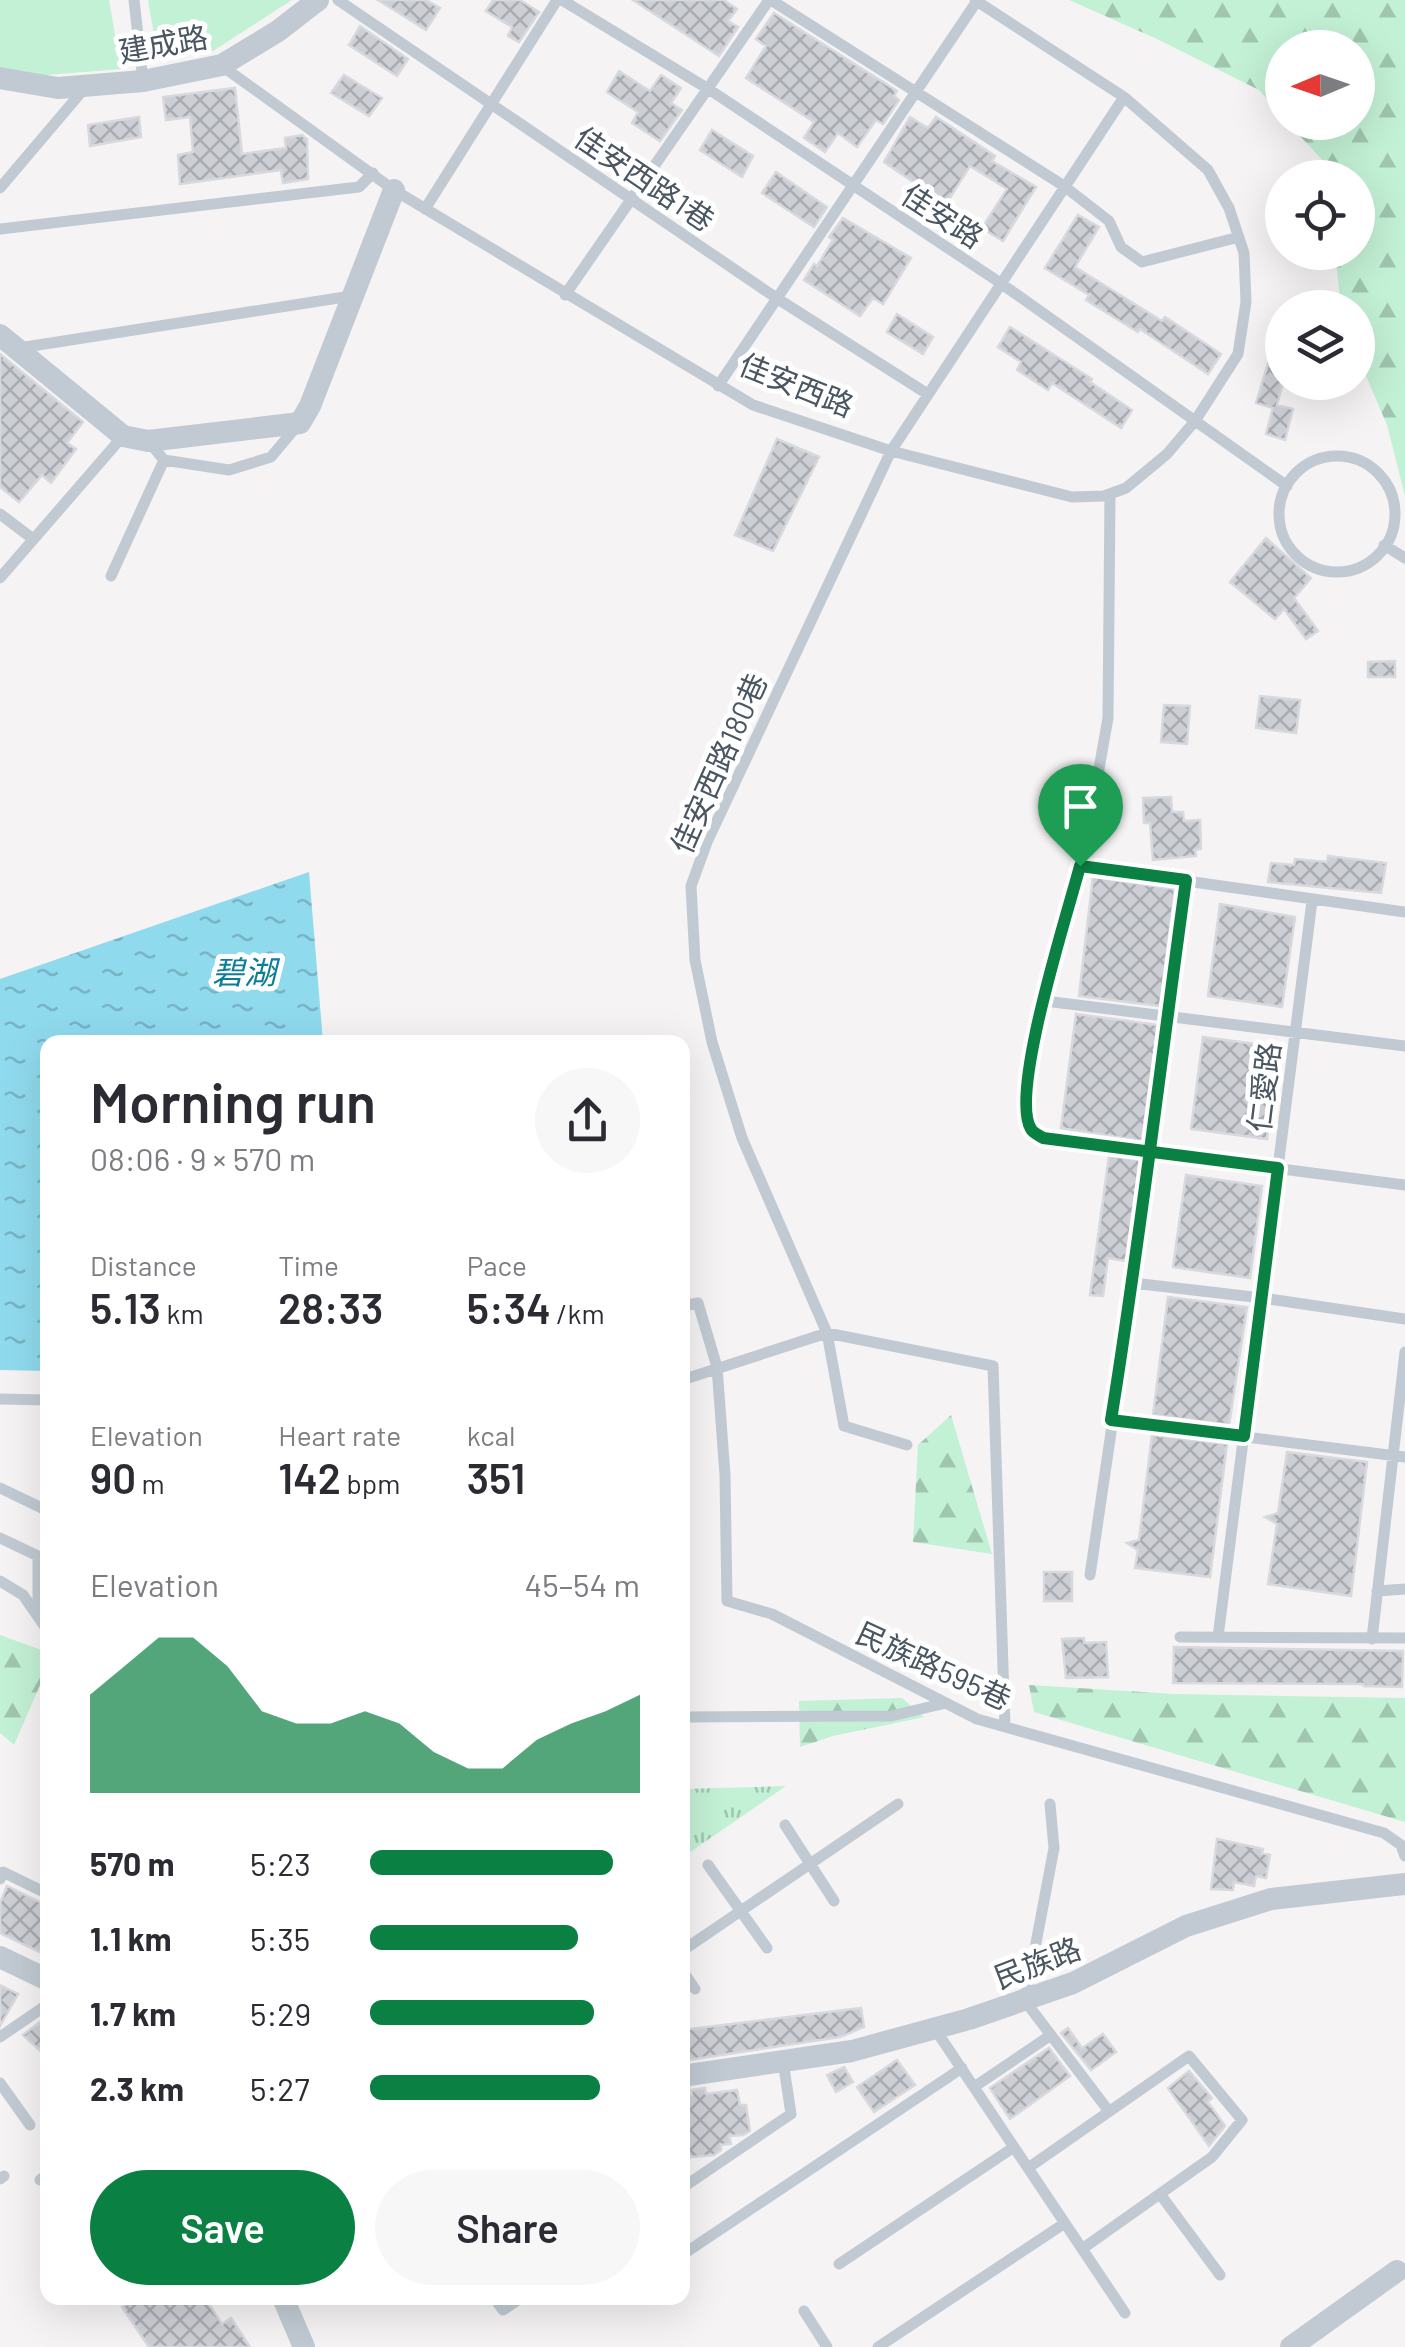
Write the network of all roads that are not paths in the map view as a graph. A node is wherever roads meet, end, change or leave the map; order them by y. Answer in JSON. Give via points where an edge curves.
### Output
{"nodes":[{"id":1,"x":134,"y":0,"type":"edge"},
{"id":2,"x":318,"y":0,"type":"edge"},
{"id":3,"x":338,"y":0,"type":"edge"},
{"id":4,"x":559,"y":0,"type":"edge"},
{"id":5,"x":770,"y":0,"type":"edge"},
{"id":6,"x":976,"y":0,"type":"edge"},
{"id":7,"x":222,"y":66,"type":"junction"},
{"id":8,"x":0,"y":78,"type":"edge"},
{"id":9,"x":143,"y":81,"type":"junction"},
{"id":10,"x":86,"y":86,"type":"junction"},
{"id":11,"x":710,"y":90,"type":"junction"},
{"id":12,"x":916,"y":94,"type":"junction"},
{"id":13,"x":1124,"y":97,"type":"junction"},
{"id":14,"x":489,"y":104,"type":"junction"},
{"id":15,"x":374,"y":173,"type":"junction"},
{"id":16,"x":852,"y":185,"type":"junction"},
{"id":17,"x":1064,"y":186,"type":"junction"},
{"id":18,"x":0,"y":188,"type":"edge"},
{"id":19,"x":394,"y":190,"type":"junction"},
{"id":20,"x":634,"y":199,"type":"junction"},
{"id":21,"x":424,"y":209,"type":"junction"},
{"id":22,"x":0,"y":228,"type":"edge"},
{"id":23,"x":1238,"y":237,"type":"junction"},
{"id":24,"x":1000,"y":282,"type":"junction"},
{"id":25,"x":351,"y":296,"type":"junction"},
{"id":26,"x":565,"y":296,"type":"junction"},
{"id":27,"x":778,"y":299,"type":"junction"},
{"id":28,"x":8,"y":342,"type":"edge"},
{"id":29,"x":718,"y":386,"type":"junction"},
{"id":30,"x":926,"y":394,"type":"junction"},
{"id":31,"x":1194,"y":420,"type":"junction"},
{"id":32,"x":300,"y":423,"type":"junction"},
{"id":33,"x":123,"y":436,"type":"junction"},
{"id":34,"x":148,"y":441,"type":"junction"},
{"id":35,"x":890,"y":452,"type":"junction"},
{"id":36,"x":164,"y":460,"type":"junction"},
{"id":37,"x":1288,"y":486,"type":"junction"},
{"id":38,"x":1110,"y":494,"type":"junction"},
{"id":39,"x":0,"y":514,"type":"edge"},
{"id":40,"x":33,"y":539,"type":"junction"},
{"id":41,"x":1384,"y":546,"type":"junction"},
{"id":42,"x":1405,"y":558,"type":"edge"},
{"id":43,"x":111,"y":576,"type":"dead end"},
{"id":44,"x":0,"y":578,"type":"edge"},
{"id":45,"x":1080,"y":866,"type":"junction"},
{"id":46,"x":1186,"y":880,"type":"junction"},
{"id":47,"x":1312,"y":901,"type":"junction"},
{"id":48,"x":1405,"y":912,"type":"edge"},
{"id":49,"x":1045,"y":1000,"type":"junction"},
{"id":50,"x":1167,"y":1015,"type":"junction"},
{"id":51,"x":1296,"y":1032,"type":"junction"},
{"id":52,"x":1405,"y":1046,"type":"edge"},
{"id":53,"x":1149,"y":1152,"type":"junction"},
{"id":54,"x":1278,"y":1168,"type":"junction"},
{"id":55,"x":1405,"y":1185,"type":"edge"},
{"id":56,"x":1134,"y":1284,"type":"junction"},
{"id":57,"x":1262,"y":1298,"type":"junction"},
{"id":58,"x":690,"y":1304,"type":"edge"},
{"id":59,"x":1405,"y":1319,"type":"edge"},
{"id":60,"x":827,"y":1333,"type":"junction"},
{"id":61,"x":1405,"y":1352,"type":"edge"},
{"id":62,"x":716,"y":1368,"type":"junction"},
{"id":63,"x":690,"y":1377,"type":"edge"},
{"id":64,"x":0,"y":1398,"type":"edge"},
{"id":65,"x":40,"y":1400,"type":"edge"},
{"id":66,"x":1111,"y":1420,"type":"junction"},
{"id":67,"x":1244,"y":1436,"type":"junction"},
{"id":68,"x":907,"y":1445,"type":"dead end"},
{"id":69,"x":1400,"y":1456,"type":"edge"},
{"id":70,"x":0,"y":1488,"type":"edge"},
{"id":71,"x":40,"y":1506,"type":"edge"},
{"id":72,"x":0,"y":1538,"type":"edge"},
{"id":73,"x":1090,"y":1575,"type":"dead end"},
{"id":74,"x":0,"y":1581,"type":"edge"},
{"id":75,"x":1378,"y":1590,"type":"junction"},
{"id":76,"x":1405,"y":1590,"type":"edge"},
{"id":77,"x":38,"y":1616,"type":"junction"},
{"id":78,"x":40,"y":1619,"type":"edge"},
{"id":79,"x":1180,"y":1637,"type":"dead end"},
{"id":80,"x":1218,"y":1637,"type":"junction"},
{"id":81,"x":1405,"y":1638,"type":"edge"},
{"id":82,"x":1372,"y":1639,"type":"junction"},
{"id":83,"x":946,"y":1703,"type":"junction"},
{"id":84,"x":690,"y":1717,"type":"edge"},
{"id":85,"x":1005,"y":1727,"type":"junction"},
{"id":86,"x":898,"y":1804,"type":"dead end"},
{"id":87,"x":1050,"y":1804,"type":"dead end"},
{"id":88,"x":785,"y":1825,"type":"dead end"},
{"id":89,"x":1405,"y":1856,"type":"edge"},
{"id":90,"x":810,"y":1864,"type":"junction"},
{"id":91,"x":708,"y":1865,"type":"dead end"},
{"id":92,"x":0,"y":1879,"type":"edge"},
{"id":93,"x":1405,"y":1884,"type":"edge"},
{"id":94,"x":40,"y":1890,"type":"edge"},
{"id":95,"x":834,"y":1901,"type":"dead end"},
{"id":96,"x":741,"y":1911,"type":"junction"},
{"id":97,"x":690,"y":1946,"type":"edge"},
{"id":98,"x":766,"y":1948,"type":"dead end"},
{"id":99,"x":0,"y":1956,"type":"edge"},
{"id":100,"x":40,"y":1976,"type":"edge"},
{"id":101,"x":690,"y":1983,"type":"edge"},
{"id":102,"x":694,"y":1989,"type":"dead end"},
{"id":103,"x":1025,"y":2001,"type":"junction"},
{"id":104,"x":40,"y":2010,"type":"edge"},
{"id":105,"x":936,"y":2029,"type":"junction"},
{"id":106,"x":1051,"y":2035,"type":"junction"},
{"id":107,"x":0,"y":2037,"type":"edge"},
{"id":108,"x":782,"y":2062,"type":"junction"},
{"id":109,"x":962,"y":2068,"type":"junction"},
{"id":110,"x":690,"y":2075,"type":"edge"},
{"id":111,"x":0,"y":2083,"type":"edge"},
{"id":112,"x":974,"y":2087,"type":"junction"},
{"id":113,"x":1108,"y":2110,"type":"junction"},
{"id":114,"x":30,"y":2125,"type":"dead end"},
{"id":115,"x":1014,"y":2147,"type":"junction"},
{"id":116,"x":1028,"y":2168,"type":"junction"},
{"id":117,"x":690,"y":2183,"type":"edge"},
{"id":118,"x":1160,"y":2194,"type":"junction"},
{"id":119,"x":1065,"y":2224,"type":"junction"},
{"id":120,"x":1082,"y":2250,"type":"junction"},
{"id":121,"x":690,"y":2251,"type":"edge"},
{"id":122,"x":839,"y":2264,"type":"dead end"},
{"id":123,"x":1396,"y":2270,"type":"dead end"},
{"id":124,"x":1220,"y":2275,"type":"dead end"},
{"id":125,"x":285,"y":2305,"type":"edge"},
{"id":126,"x":804,"y":2311,"type":"dead end"},
{"id":127,"x":1125,"y":2313,"type":"dead end"},
{"id":128,"x":298,"y":2343,"type":"edge"},
{"id":129,"x":827,"y":2347,"type":"edge"},
{"id":130,"x":878,"y":2347,"type":"edge"},
{"id":131,"x":1290,"y":2347,"type":"edge"}],
"edges":[{"from":1,"to":9,"type":"lane"},
{"from":2,"to":7,"type":"street","name":"建成路"},
{"from":3,"to":14,"type":"lane","name":"佳安西路1巷"},
{"from":4,"to":11,"type":"lane","name":"佳安路"},
{"from":4,"to":14,"type":"lane"},
{"from":5,"to":11,"type":"lane"},
{"from":5,"to":12,"type":"lane"},
{"from":6,"to":12,"type":"lane"},
{"from":6,"to":13,"type":"lane"},
{"from":7,"to":9,"type":"street","name":"建成路"},
{"from":7,"to":15,"type":"lane","name":"佳安西路"},
{"from":8,"to":10,"type":"street","name":"建成路"},
{"from":9,"to":10,"type":"street","name":"建成路"},
{"from":10,"to":18,"type":"lane"},
{"from":11,"to":16,"type":"lane","name":"佳安路"},
{"from":11,"to":20,"type":"lane"},
{"from":12,"to":16,"type":"lane"},
{"from":12,"to":17,"type":"lane"},
{"from":13,"to":17,"type":"lane","name":"佳安西路180巷"},
{"from":13,"to":23,"type":"lane","via":[[1208,170]]},
{"from":14,"to":20,"type":"lane","name":"佳安西路1巷"},
{"from":14,"to":21,"type":"lane"},
{"from":15,"to":19,"type":"lane","name":"佳安西路"},
{"from":15,"to":22,"type":"lane","via":[[360,187]]},
{"from":16,"to":24,"type":"lane","name":"佳安路"},
{"from":16,"to":27,"type":"lane"},
{"from":17,"to":23,"type":"lane","via":[[1109,220],[1121,247],[1142,262]]},
{"from":17,"to":24,"type":"lane","name":"佳安西路180巷"},
{"from":19,"to":21,"type":"lane","name":"佳安西路"},
{"from":19,"to":25,"type":"street"},
{"from":20,"to":26,"type":"lane"},
{"from":20,"to":27,"type":"lane","name":"佳安西路1巷"},
{"from":21,"to":26,"type":"lane","name":"佳安西路"},
{"from":23,"to":31,"type":"lane","via":[[1246,302],[1238,354]]},
{"from":24,"to":30,"type":"lane","name":"佳安西路180巷"},
{"from":24,"to":31,"type":"lane","name":"佳安路"},
{"from":25,"to":28,"type":"lane"},
{"from":25,"to":32,"type":"street"},
{"from":26,"to":29,"type":"lane","name":"佳安西路"},
{"from":27,"to":29,"type":"lane"},
{"from":27,"to":30,"type":"lane","name":"佳安西路1巷"},
{"from":28,"to":33,"type":"street"},
{"from":29,"to":35,"type":"lane","name":"佳安西路","via":[[753,405]]},
{"from":30,"to":35,"type":"lane","name":"佳安西路180巷"},
{"from":31,"to":37,"type":"lane","name":"佳安路"},
{"from":31,"to":38,"type":"lane","via":[[1150,471]]},
{"from":32,"to":34,"type":"street"},
{"from":32,"to":36,"type":"lane","via":[[272,457],[229,470]]},
{"from":33,"to":34,"type":"street"},
{"from":33,"to":40,"type":"lane"},
{"from":34,"to":36,"type":"lane"},
{"from":35,"to":38,"type":"lane","name":"佳安西路","via":[[1072,497]]},
{"from":35,"to":60,"type":"lane","name":"佳安西路180巷","via":[[691,886],[695,960],[712,1042],[742,1138]]},
{"from":36,"to":43,"type":"lane"},
{"from":37,"to":41,"type":"lane","via":[[1280,526],[1305,563],[1348,572],[1376,558]]},
{"from":37,"to":41,"type":"lane","via":[[1298,470],[1326,456],[1369,465],[1394,502]]},
{"from":38,"to":45,"type":"lane","via":[[1108,718]]},
{"from":39,"to":40,"type":"lane"},
{"from":40,"to":44,"type":"lane"},
{"from":41,"to":42,"type":"lane"},
{"from":45,"to":46,"type":"lane"},
{"from":45,"to":49,"type":"lane"},
{"from":46,"to":47,"type":"lane"},
{"from":46,"to":50,"type":"lane"},
{"from":47,"to":48,"type":"lane"},
{"from":47,"to":51,"type":"lane","name":"仁愛路"},
{"from":49,"to":50,"type":"lane"},
{"from":49,"to":53,"type":"lane","via":[[1028,1059],[1031,1129],[1043,1138]]},
{"from":50,"to":51,"type":"lane"},
{"from":50,"to":53,"type":"lane"},
{"from":51,"to":52,"type":"lane"},
{"from":51,"to":54,"type":"lane","name":"仁愛路"},
{"from":53,"to":54,"type":"lane"},
{"from":53,"to":56,"type":"lane"},
{"from":54,"to":55,"type":"lane"},
{"from":54,"to":57,"type":"lane","name":"仁愛路"},
{"from":56,"to":57,"type":"lane"},
{"from":56,"to":66,"type":"lane"},
{"from":57,"to":59,"type":"lane"},
{"from":57,"to":67,"type":"lane","name":"仁愛路"},
{"from":58,"to":62,"type":"lane","name":"民族路595巷","via":[[698,1302]]},
{"from":60,"to":62,"type":"lane"},
{"from":60,"to":68,"type":"lane","name":"佳安西路180巷","via":[[844,1426]]},
{"from":60,"to":85,"type":"lane","via":[[993,1366]]},
{"from":61,"to":69,"type":"lane"},
{"from":62,"to":63,"type":"lane"},
{"from":62,"to":83,"type":"lane","name":"民族路595巷","via":[[726,1601],[772,1614]]},
{"from":64,"to":65,"type":"lane"},
{"from":66,"to":67,"type":"lane"},
{"from":66,"to":73,"type":"lane"},
{"from":67,"to":69,"type":"lane"},
{"from":67,"to":80,"type":"lane","name":"仁愛路"},
{"from":69,"to":75,"type":"lane"},
{"from":70,"to":71,"type":"lane"},
{"from":72,"to":77,"type":"lane","via":[[38,1556]]},
{"from":74,"to":77,"type":"lane","via":[[24,1595]]},
{"from":75,"to":76,"type":"lane"},
{"from":75,"to":82,"type":"lane"},
{"from":77,"to":78,"type":"lane"},
{"from":79,"to":80,"type":"lane"},
{"from":80,"to":82,"type":"lane"},
{"from":81,"to":82,"type":"lane"},
{"from":83,"to":84,"type":"lane","via":[[892,1716]]},
{"from":83,"to":85,"type":"lane","name":"民族路595巷"},
{"from":85,"to":89,"type":"lane","name":"民族路595巷","via":[[1384,1832]]},
{"from":86,"to":90,"type":"lane"},
{"from":87,"to":103,"type":"lane","via":[[1054,1848]]},
{"from":88,"to":90,"type":"lane"},
{"from":90,"to":95,"type":"lane"},
{"from":90,"to":96,"type":"lane"},
{"from":91,"to":96,"type":"lane"},
{"from":92,"to":94,"type":"lane","via":[[3,1872]]},
{"from":93,"to":103,"type":"street","name":"民族路","via":[[1270,1899],[1186,1926],[1074,1984]]},
{"from":96,"to":97,"type":"lane"},
{"from":96,"to":98,"type":"lane"},
{"from":99,"to":100,"type":"street"},
{"from":101,"to":102,"type":"lane"},
{"from":103,"to":105,"type":"street","name":"民族路"},
{"from":103,"to":106,"type":"lane"},
{"from":104,"to":107,"type":"lane"},
{"from":105,"to":108,"type":"street","name":"民族路"},
{"from":105,"to":109,"type":"lane"},
{"from":106,"to":112,"type":"lane"},
{"from":106,"to":113,"type":"lane"},
{"from":108,"to":110,"type":"street","name":"民族路"},
{"from":108,"to":117,"type":"lane","via":[[791,2114]]},
{"from":109,"to":112,"type":"lane"},
{"from":109,"to":121,"type":"lane"},
{"from":111,"to":114,"type":"lane"},
{"from":112,"to":115,"type":"lane"},
{"from":113,"to":116,"type":"lane"},
{"from":113,"to":118,"type":"lane","via":[[1190,2056],[1242,2120],[1212,2157]]},
{"from":115,"to":116,"type":"lane"},
{"from":115,"to":122,"type":"lane"},
{"from":116,"to":119,"type":"lane"},
{"from":118,"to":120,"type":"lane"},
{"from":118,"to":124,"type":"lane"},
{"from":119,"to":120,"type":"lane"},
{"from":119,"to":130,"type":"lane"},
{"from":120,"to":127,"type":"lane"},
{"from":123,"to":131,"type":"street"},
{"from":125,"to":128,"type":"street"},
{"from":126,"to":129,"type":"lane"}]}
